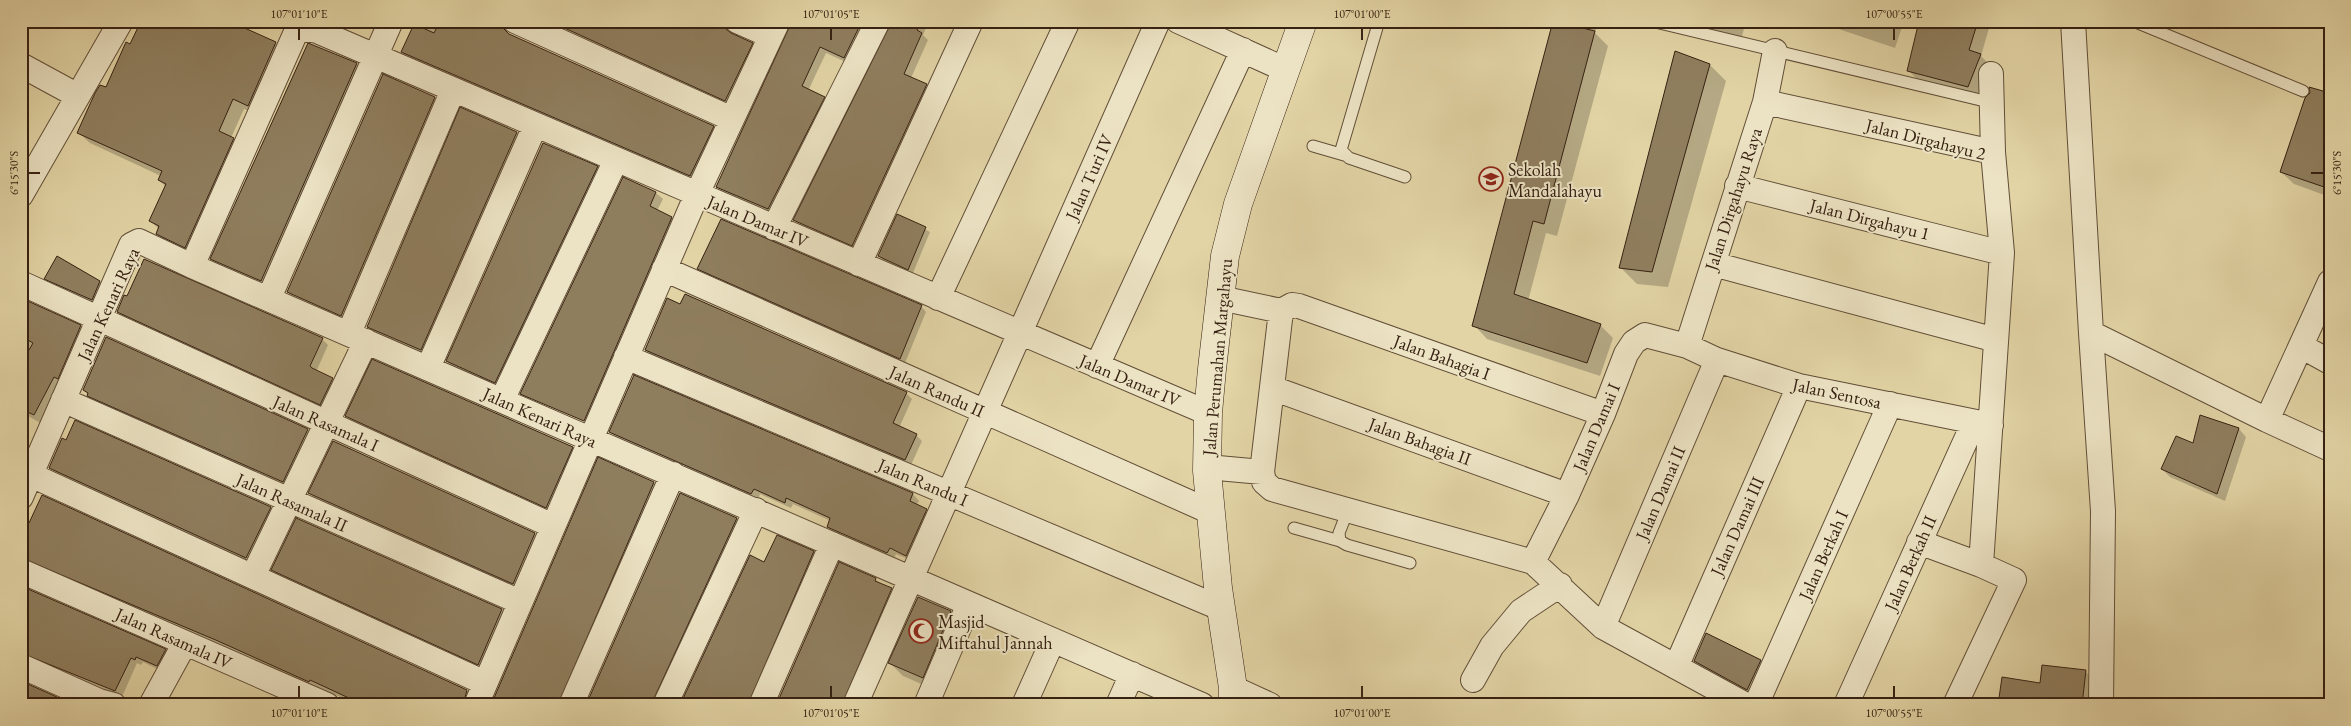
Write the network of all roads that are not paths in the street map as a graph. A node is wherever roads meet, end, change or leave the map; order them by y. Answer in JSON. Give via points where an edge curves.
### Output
{"nodes":[{"id":1,"x":121,"y":21,"type":"edge"},
{"id":2,"x":391,"y":21,"type":"edge"},
{"id":3,"x":515,"y":21,"type":"edge"},
{"id":4,"x":737,"y":21,"type":"edge"},
{"id":5,"x":878,"y":21,"type":"edge"},
{"id":6,"x":971,"y":21,"type":"edge"},
{"id":7,"x":1068,"y":21,"type":"edge"},
{"id":8,"x":1158,"y":21,"type":"edge"},
{"id":9,"x":1303,"y":21,"type":"edge"},
{"id":10,"x":1380,"y":21,"type":"edge"},
{"id":11,"x":1651,"y":21,"type":"edge"},
{"id":12,"x":2073,"y":21,"type":"edge"},
{"id":13,"x":2133,"y":21,"type":"edge"},
{"id":14,"x":1186,"y":23,"type":"edge"},
{"id":15,"x":775,"y":29,"type":"edge"},
{"id":16,"x":1243,"y":50,"type":"junction"},
{"id":17,"x":1775,"y":51,"type":"junction"},
{"id":18,"x":375,"y":57,"type":"junction"},
{"id":19,"x":21,"y":65,"type":"edge"},
{"id":20,"x":1286,"y":70,"type":"junction"},
{"id":21,"x":1991,"y":74,"type":"dead end"},
{"id":22,"x":453,"y":90,"type":"junction"},
{"id":23,"x":2303,"y":91,"type":"dead end"},
{"id":24,"x":78,"y":96,"type":"junction"},
{"id":25,"x":1765,"y":102,"type":"junction"},
{"id":26,"x":1993,"y":103,"type":"junction"},
{"id":27,"x":732,"y":119,"type":"junction"},
{"id":28,"x":535,"y":126,"type":"junction"},
{"id":29,"x":1313,"y":146,"type":"dead end"},
{"id":30,"x":1993,"y":152,"type":"junction"},
{"id":31,"x":1344,"y":155,"type":"junction"},
{"id":32,"x":616,"y":160,"type":"junction"},
{"id":33,"x":1404,"y":177,"type":"dead end"},
{"id":34,"x":1737,"y":186,"type":"junction"},
{"id":35,"x":697,"y":194,"type":"junction"},
{"id":36,"x":21,"y":195,"type":"edge"},
{"id":37,"x":774,"y":228,"type":"junction"},
{"id":38,"x":2002,"y":253,"type":"junction"},
{"id":39,"x":858,"y":264,"type":"junction"},
{"id":40,"x":1712,"y":264,"type":"junction"},
{"id":41,"x":192,"y":266,"type":"junction"},
{"id":42,"x":664,"y":269,"type":"junction"},
{"id":43,"x":2330,"y":282,"type":"edge"},
{"id":44,"x":21,"y":284,"type":"edge"},
{"id":45,"x":268,"y":298,"type":"junction"},
{"id":46,"x":938,"y":298,"type":"junction"},
{"id":47,"x":1220,"y":298,"type":"junction"},
{"id":48,"x":1281,"y":312,"type":"junction"},
{"id":49,"x":98,"y":320,"type":"junction"},
{"id":50,"x":1020,"y":333,"type":"junction"},
{"id":51,"x":2091,"y":333,"type":"junction"},
{"id":52,"x":358,"y":337,"type":"junction"},
{"id":53,"x":1996,"y":340,"type":"junction"},
{"id":54,"x":1686,"y":346,"type":"junction"},
{"id":55,"x":2301,"y":346,"type":"junction"},
{"id":56,"x":626,"y":357,"type":"junction"},
{"id":57,"x":1717,"y":360,"type":"junction"},
{"id":58,"x":2330,"y":362,"type":"edge"},
{"id":59,"x":1097,"y":366,"type":"junction"},
{"id":60,"x":428,"y":368,"type":"junction"},
{"id":61,"x":1799,"y":386,"type":"junction"},
{"id":62,"x":1272,"y":388,"type":"junction"},
{"id":63,"x":63,"y":400,"type":"junction"},
{"id":64,"x":502,"y":400,"type":"junction"},
{"id":65,"x":1890,"y":404,"type":"junction"},
{"id":66,"x":985,"y":412,"type":"junction"},
{"id":67,"x":1208,"y":413,"type":"junction"},
{"id":68,"x":1603,"y":414,"type":"junction"},
{"id":69,"x":2267,"y":420,"type":"junction"},
{"id":70,"x":325,"y":423,"type":"junction"},
{"id":71,"x":1982,"y":423,"type":"junction"},
{"id":72,"x":591,"y":439,"type":"junction"},
{"id":73,"x":2330,"y":449,"type":"edge"},
{"id":74,"x":1207,"y":467,"type":"junction"},
{"id":75,"x":1262,"y":472,"type":"junction"},
{"id":76,"x":673,"y":474,"type":"junction"},
{"id":77,"x":31,"y":475,"type":"junction"},
{"id":78,"x":949,"y":493,"type":"junction"},
{"id":79,"x":1567,"y":495,"type":"junction"},
{"id":80,"x":21,"y":497,"type":"edge"},
{"id":81,"x":290,"y":501,"type":"junction"},
{"id":82,"x":756,"y":510,"type":"junction"},
{"id":83,"x":1348,"y":510,"type":"junction"},
{"id":84,"x":1210,"y":512,"type":"junction"},
{"id":85,"x":553,"y":526,"type":"junction"},
{"id":86,"x":1294,"y":528,"type":"dead end"},
{"id":87,"x":1340,"y":541,"type":"junction"},
{"id":88,"x":1919,"y":542,"type":"junction"},
{"id":89,"x":832,"y":544,"type":"junction"},
{"id":90,"x":1533,"y":562,"type":"junction"},
{"id":91,"x":1410,"y":564,"type":"dead end"},
{"id":92,"x":1981,"y":565,"type":"junction"},
{"id":93,"x":21,"y":571,"type":"edge"},
{"id":94,"x":253,"y":576,"type":"junction"},
{"id":95,"x":911,"y":578,"type":"junction"},
{"id":96,"x":1560,"y":585,"type":"junction"},
{"id":97,"x":520,"y":602,"type":"junction"},
{"id":98,"x":970,"y":604,"type":"junction"},
{"id":99,"x":1220,"y":608,"type":"junction"},
{"id":100,"x":1603,"y":627,"type":"junction"},
{"id":101,"x":1052,"y":640,"type":"junction"},
{"id":102,"x":186,"y":643,"type":"junction"},
{"id":103,"x":21,"y":666,"type":"edge"},
{"id":104,"x":1676,"y":667,"type":"junction"},
{"id":105,"x":1132,"y":674,"type":"junction"},
{"id":106,"x":1473,"y":680,"type":"dead end"},
{"id":107,"x":486,"y":683,"type":"junction"},
{"id":108,"x":1233,"y":697,"type":"edge"},
{"id":109,"x":103,"y":704,"type":"edge"},
{"id":110,"x":151,"y":705,"type":"edge"},
{"id":111,"x":327,"y":705,"type":"edge"},
{"id":112,"x":476,"y":705,"type":"edge"},
{"id":113,"x":571,"y":705,"type":"edge"},
{"id":114,"x":665,"y":705,"type":"edge"},
{"id":115,"x":761,"y":705,"type":"edge"},
{"id":116,"x":855,"y":705,"type":"edge"},
{"id":117,"x":926,"y":705,"type":"edge"},
{"id":118,"x":1024,"y":705,"type":"edge"},
{"id":119,"x":1118,"y":705,"type":"edge"},
{"id":120,"x":1202,"y":705,"type":"edge"},
{"id":121,"x":1270,"y":705,"type":"edge"},
{"id":122,"x":1746,"y":705,"type":"edge"},
{"id":123,"x":1756,"y":705,"type":"edge"},
{"id":124,"x":1846,"y":705,"type":"edge"},
{"id":125,"x":1955,"y":705,"type":"edge"},
{"id":126,"x":2101,"y":705,"type":"edge"}],
"edges":[{"from":1,"to":24,"type":"street"},
{"from":2,"to":18,"type":"street"},
{"from":3,"to":27,"type":"street"},
{"from":4,"to":15,"type":"street"},
{"from":5,"to":37,"type":"street"},
{"from":6,"to":39,"type":"street"},
{"from":7,"to":46,"type":"street"},
{"from":8,"to":50,"type":"street","name":"Jalan Turi IV"},
{"from":9,"to":20,"type":"street","name":"Jalan Perumahan Margahayu"},
{"from":10,"to":31,"type":"lane","via":[[1342,144]]},
{"from":11,"to":17,"type":"lane"},
{"from":12,"to":51,"type":"street"},
{"from":13,"to":23,"type":"lane"},
{"from":14,"to":16,"type":"street"},
{"from":15,"to":27,"type":"street"},
{"from":16,"to":20,"type":"street"},
{"from":16,"to":59,"type":"street"},
{"from":17,"to":25,"type":"street","name":"Jalan Dirgahayu Raya"},
{"from":17,"to":26,"type":"lane"},
{"from":18,"to":22,"type":"street","name":"Jalan Damar IV"},
{"from":18,"to":41,"type":"street","name":"Jalan Damar IV","via":[[317,31],[296,32]]},
{"from":18,"to":45,"type":"street"},
{"from":19,"to":24,"type":"street"},
{"from":20,"to":47,"type":"street","name":"Jalan Perumahan Margahayu","via":[[1238,204],[1225,256]]},
{"from":21,"to":26,"type":"street"},
{"from":22,"to":28,"type":"street","name":"Jalan Damar IV"},
{"from":22,"to":52,"type":"street"},
{"from":24,"to":36,"type":"street"},
{"from":25,"to":30,"type":"street","name":"Jalan Dirgahayu 2"},
{"from":25,"to":34,"type":"street","name":"Jalan Dirgahayu Raya"},
{"from":26,"to":30,"type":"street"},
{"from":27,"to":35,"type":"street"},
{"from":28,"to":32,"type":"street","name":"Jalan Damar IV"},
{"from":28,"to":60,"type":"street"},
{"from":29,"to":31,"type":"lane"},
{"from":30,"to":38,"type":"street","name":"Jalan Dirgahayu 2"},
{"from":31,"to":33,"type":"lane"},
{"from":32,"to":35,"type":"street","name":"Jalan Damar IV"},
{"from":32,"to":64,"type":"street"},
{"from":34,"to":38,"type":"street","name":"Jalan Dirgahayu 1"},
{"from":34,"to":40,"type":"street","name":"Jalan Dirgahayu Raya"},
{"from":35,"to":37,"type":"street","name":"Jalan Damar IV"},
{"from":35,"to":42,"type":"street"},
{"from":37,"to":39,"type":"street","name":"Jalan Damar IV"},
{"from":38,"to":53,"type":"street","name":"Jalan Dirgahayu 2"},
{"from":39,"to":46,"type":"street","name":"Jalan Damar IV"},
{"from":40,"to":53,"type":"street"},
{"from":40,"to":54,"type":"street","name":"Jalan Dirgahayu Raya"},
{"from":41,"to":45,"type":"street","name":"Jalan Kenari Raya"},
{"from":41,"to":49,"type":"street","name":"Jalan Kenari Raya","via":[[140,241],[134,242]]},
{"from":42,"to":56,"type":"street"},
{"from":42,"to":66,"type":"street","name":"Jalan Randu II"},
{"from":43,"to":55,"type":"street"},
{"from":44,"to":49,"type":"street","name":"Jalan Rasamala I"},
{"from":45,"to":52,"type":"street","name":"Jalan Kenari Raya"},
{"from":46,"to":50,"type":"street","name":"Jalan Damar IV"},
{"from":47,"to":48,"type":"street"},
{"from":47,"to":67,"type":"street","name":"Jalan Perumahan Margahayu"},
{"from":48,"to":62,"type":"street"},
{"from":48,"to":68,"type":"street","name":"Jalan Bahagia I","via":[[1292,305],[1298,306]]},
{"from":49,"to":63,"type":"street","name":"Jalan Kenari Raya"},
{"from":49,"to":70,"type":"street","name":"Jalan Rasamala I"},
{"from":50,"to":59,"type":"street","name":"Jalan Damar IV"},
{"from":50,"to":66,"type":"street","name":"Jalan Turi IV"},
{"from":51,"to":69,"type":"street"},
{"from":51,"to":126,"type":"street","via":[[2103,512]]},
{"from":52,"to":60,"type":"street","name":"Jalan Kenari Raya"},
{"from":52,"to":70,"type":"street"},
{"from":53,"to":71,"type":"street","name":"Jalan Dirgahayu 2"},
{"from":54,"to":57,"type":"street","name":"Jalan Sentosa"},
{"from":54,"to":68,"type":"street","name":"Jalan Damai I","via":[[1650,335],[1640,338],[1626,354]]},
{"from":55,"to":58,"type":"street"},
{"from":55,"to":69,"type":"street"},
{"from":56,"to":72,"type":"street"},
{"from":56,"to":78,"type":"street","name":"Jalan Randu I"},
{"from":57,"to":61,"type":"street","name":"Jalan Sentosa"},
{"from":57,"to":100,"type":"street","name":"Jalan Damai II"},
{"from":59,"to":67,"type":"street","name":"Jalan Damar IV"},
{"from":60,"to":64,"type":"street","name":"Jalan Kenari Raya"},
{"from":61,"to":65,"type":"street","name":"Jalan Sentosa"},
{"from":61,"to":104,"type":"street","name":"Jalan Damai III"},
{"from":62,"to":75,"type":"street"},
{"from":62,"to":79,"type":"street","name":"Jalan Bahagia II"},
{"from":63,"to":77,"type":"street","name":"Jalan Kenari Raya"},
{"from":63,"to":81,"type":"street","name":"Jalan Rasamala II"},
{"from":64,"to":72,"type":"street","name":"Jalan Kenari Raya"},
{"from":65,"to":71,"type":"street","name":"Jalan Sentosa"},
{"from":65,"to":123,"type":"street","name":"Jalan Berkah I"},
{"from":66,"to":78,"type":"street","name":"Jalan Turi IV"},
{"from":66,"to":84,"type":"street","name":"Jalan Randu II"},
{"from":67,"to":74,"type":"street","name":"Jalan Perumahan Margahayu"},
{"from":68,"to":79,"type":"street","name":"Jalan Damai I"},
{"from":69,"to":73,"type":"street"},
{"from":70,"to":81,"type":"street"},
{"from":70,"to":85,"type":"street","name":"Jalan Rasamala I"},
{"from":71,"to":88,"type":"street","name":"Jalan Berkah II"},
{"from":71,"to":92,"type":"street","name":"Jalan Dirgahayu 2"},
{"from":72,"to":76,"type":"street","name":"Jalan Kenari Raya"},
{"from":72,"to":85,"type":"street"},
{"from":74,"to":75,"type":"street"},
{"from":74,"to":84,"type":"street","name":"Jalan Perumahan Margahayu"},
{"from":75,"to":83,"type":"street","via":[[1264,482],[1272,488]]},
{"from":76,"to":82,"type":"street","name":"Jalan Kenari Raya"},
{"from":76,"to":113,"type":"street"},
{"from":77,"to":80,"type":"street","name":"Jalan Kenari Raya"},
{"from":77,"to":94,"type":"street"},
{"from":78,"to":95,"type":"street","name":"Jalan Turi IV"},
{"from":78,"to":99,"type":"street","name":"Jalan Randu I"},
{"from":79,"to":90,"type":"street","name":"Jalan Damai I"},
{"from":81,"to":94,"type":"street"},
{"from":81,"to":97,"type":"street","name":"Jalan Rasamala II"},
{"from":82,"to":89,"type":"street","name":"Jalan Kenari Raya"},
{"from":82,"to":114,"type":"street"},
{"from":83,"to":87,"type":"lane","via":[[1339,533]]},
{"from":83,"to":90,"type":"street"},
{"from":84,"to":99,"type":"street","name":"Jalan Perumahan Margahayu"},
{"from":85,"to":97,"type":"street"},
{"from":86,"to":87,"type":"lane"},
{"from":87,"to":91,"type":"lane"},
{"from":88,"to":92,"type":"street"},
{"from":88,"to":124,"type":"street","name":"Jalan Berkah II"},
{"from":89,"to":95,"type":"street","name":"Jalan Kenari Raya"},
{"from":89,"to":115,"type":"street"},
{"from":90,"to":96,"type":"street"},
{"from":92,"to":125,"type":"street","via":[[2014,580]]},
{"from":93,"to":102,"type":"street","name":"Jalan Rasamala IV"},
{"from":94,"to":107,"type":"street"},
{"from":95,"to":98,"type":"street","name":"Jalan Kenari Raya"},
{"from":95,"to":116,"type":"street","name":"Jalan Turi IV"},
{"from":96,"to":100,"type":"street"},
{"from":96,"to":106,"type":"street","via":[[1521,611],[1492,646]]},
{"from":97,"to":107,"type":"street"},
{"from":98,"to":101,"type":"street","name":"Jalan Kenari Raya"},
{"from":98,"to":117,"type":"street"},
{"from":99,"to":108,"type":"street","name":"Jalan Perumahan Margahayu"},
{"from":100,"to":104,"type":"street"},
{"from":101,"to":105,"type":"street","name":"Jalan Kenari Raya"},
{"from":101,"to":118,"type":"street"},
{"from":102,"to":110,"type":"street"},
{"from":102,"to":111,"type":"street","name":"Jalan Rasamala IV"},
{"from":103,"to":109,"type":"street"},
{"from":104,"to":122,"type":"street"},
{"from":105,"to":119,"type":"street"},
{"from":105,"to":120,"type":"street","name":"Jalan Kenari Raya"},
{"from":107,"to":112,"type":"street"},
{"from":108,"to":121,"type":"street"}]}
